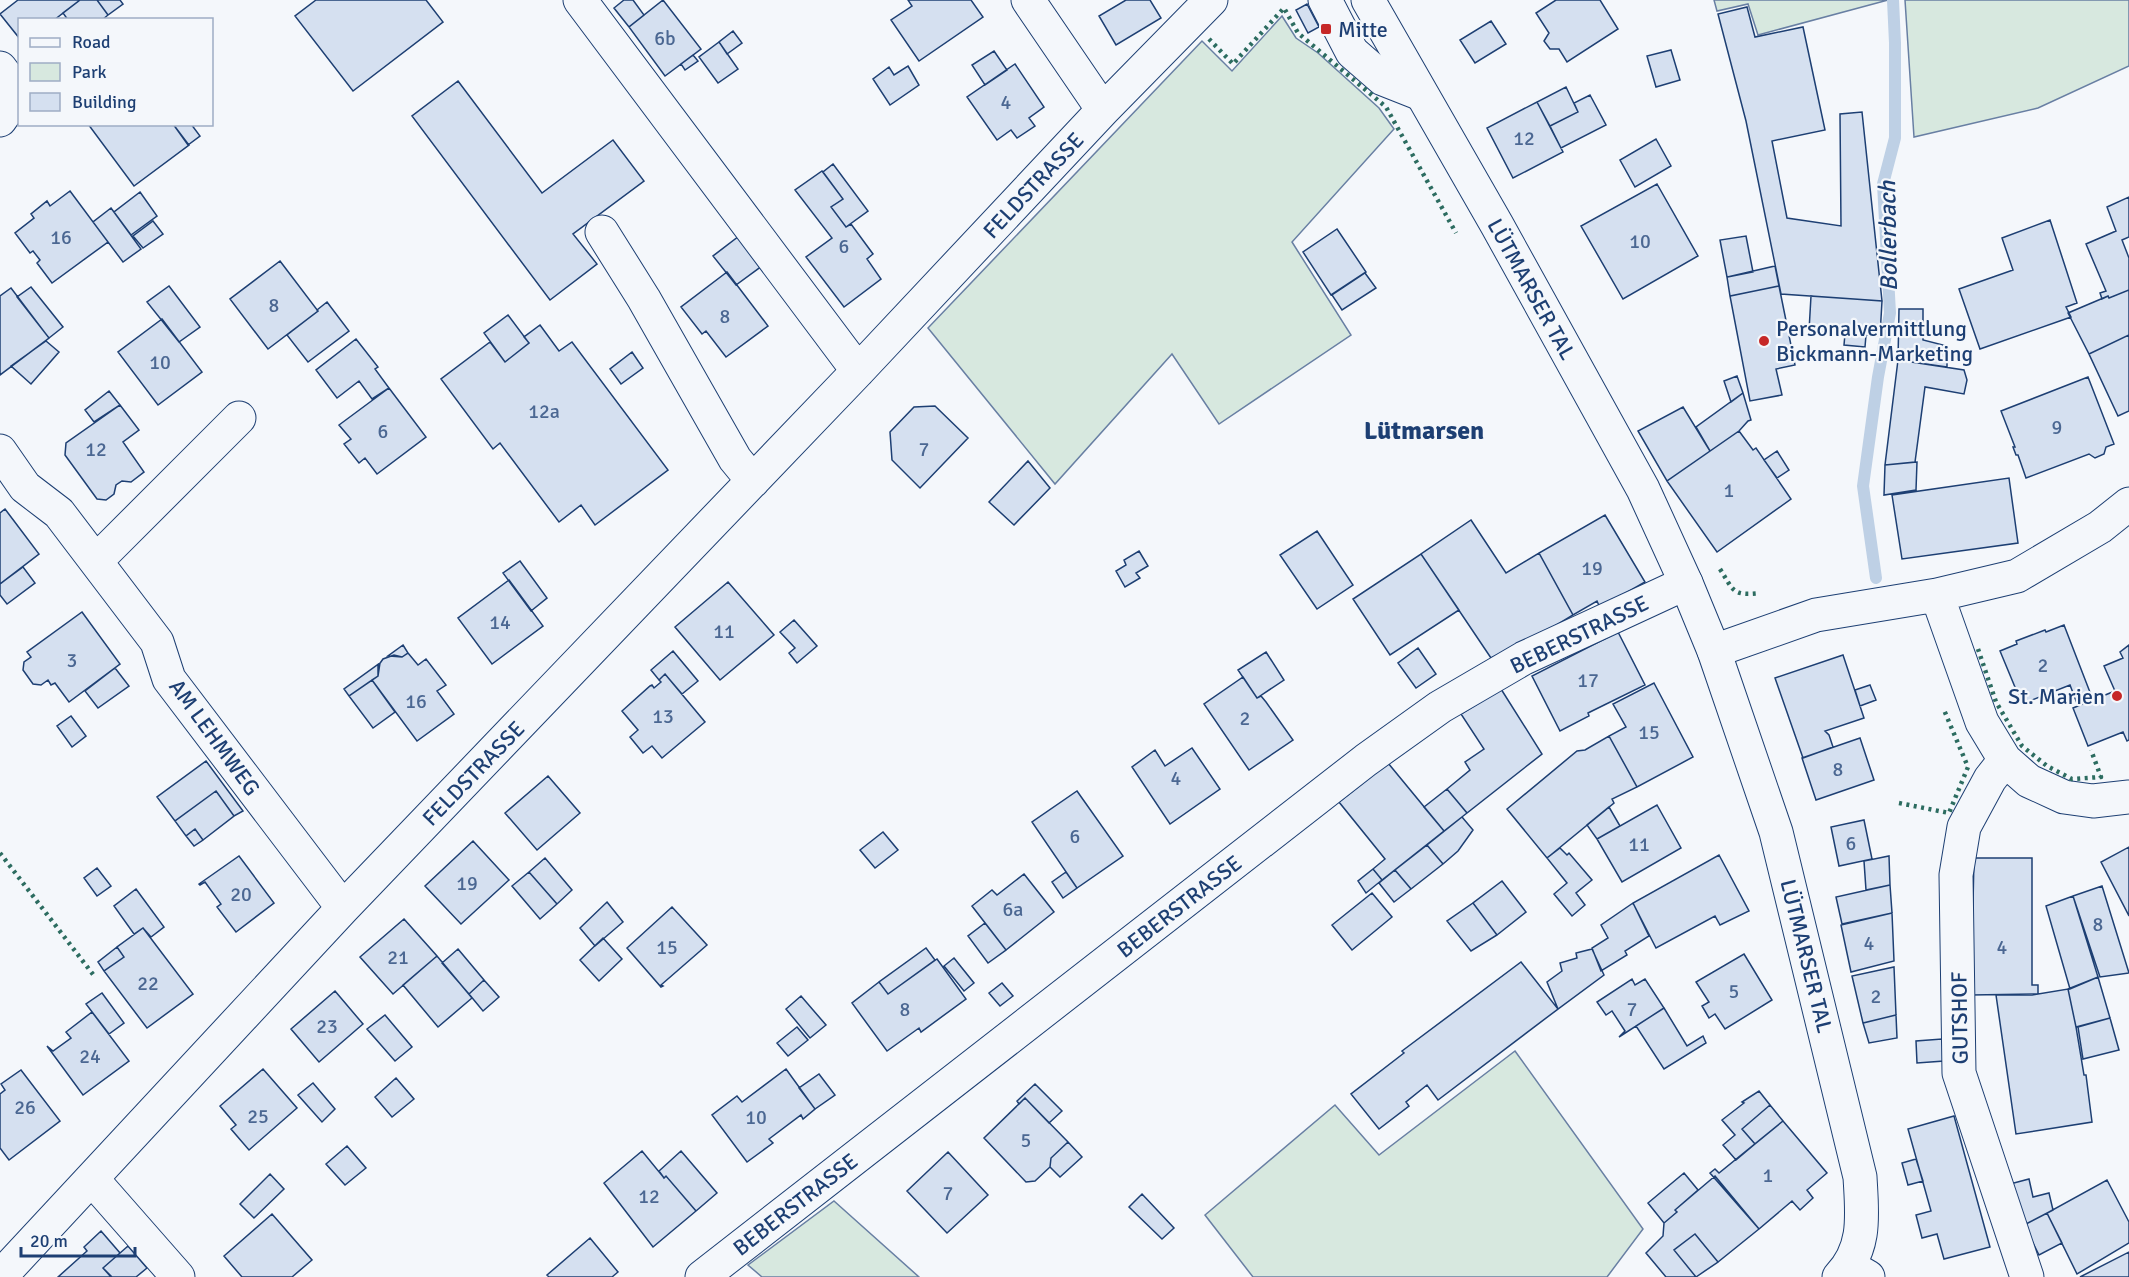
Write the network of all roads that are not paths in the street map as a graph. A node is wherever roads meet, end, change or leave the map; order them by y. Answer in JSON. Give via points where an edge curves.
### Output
{"nodes":[{"id":1,"x":580,"y":0,"type":"edge"},
{"id":2,"x":1028,"y":0,"type":"edge"},
{"id":3,"x":1210,"y":0,"type":"edge"},
{"id":4,"x":1325,"y":0,"type":"edge"},
{"id":5,"x":1368,"y":0,"type":"edge"},
{"id":6,"x":0,"y":68,"type":"edge"},
{"id":7,"x":1421,"y":94,"type":"junction"},
{"id":8,"x":1103,"y":110,"type":"junction"},
{"id":9,"x":0,"y":120,"type":"edge"},
{"id":10,"x":602,"y":232,"type":"dead end"},
{"id":11,"x":858,"y":371,"type":"junction"},
{"id":12,"x":239,"y":418,"type":"dead end"},
{"id":13,"x":0,"y":452,"type":"edge"},
{"id":14,"x":753,"y":481,"type":"junction"},
{"id":15,"x":2129,"y":504,"type":"edge"},
{"id":16,"x":96,"y":561,"type":"junction"},
{"id":17,"x":1686,"y":583,"type":"junction"},
{"id":18,"x":1937,"y":595,"type":"junction"},
{"id":19,"x":1714,"y":651,"type":"junction"},
{"id":20,"x":2005,"y":760,"type":"junction"},
{"id":21,"x":2129,"y":797,"type":"edge"},
{"id":22,"x":343,"y":908,"type":"junction"},
{"id":23,"x":92,"y":1179,"type":"junction"},
{"id":24,"x":1852,"y":1274,"type":"edge"},
{"id":25,"x":0,"y":1277,"type":"edge"},
{"id":26,"x":178,"y":1277,"type":"edge"},
{"id":27,"x":702,"y":1277,"type":"edge"},
{"id":28,"x":2027,"y":1277,"type":"edge"}],
"edges":[{"from":1,"to":11,"type":"street"},
{"from":2,"to":8,"type":"street"},
{"from":3,"to":8,"type":"street","name":"FELDSTRASSE"},
{"from":4,"to":7,"type":"street","via":[[1352,52],[1383,79]]},
{"from":5,"to":7,"type":"street","name":"LÜTMARSER TAL"},
{"from":6,"to":9,"type":"street","via":[[12,84],[10,106]]},
{"from":7,"to":17,"type":"street","name":"LÜTMARSER TAL","via":[[1643,489]]},
{"from":8,"to":11,"type":"street","name":"FELDSTRASSE"},
{"from":10,"to":14,"type":"street","via":[[735,459]]},
{"from":11,"to":14,"type":"street","name":"FELDSTRASSE"},
{"from":12,"to":16,"type":"street"},
{"from":13,"to":16,"type":"street","name":"AM LEHMWEG","via":[[26,487],[59,513]]},
{"from":14,"to":22,"type":"street","name":"FELDSTRASSE"},
{"from":15,"to":18,"type":"street","via":[[2100,527],[2017,576]]},
{"from":16,"to":22,"type":"street","name":"AM LEHMWEG","via":[[157,642],[169,679]]},
{"from":17,"to":19,"type":"street","name":"LÜTMARSER TAL"},
{"from":17,"to":27,"type":"street","name":"BEBERSTRASSE","via":[[1524,658],[1440,707],[1366,760]]},
{"from":18,"to":19,"type":"street","via":[[1816,615]]},
{"from":18,"to":20,"type":"street","via":[[1982,722]]},
{"from":19,"to":24,"type":"street","name":"LÜTMARSER TAL","via":[[1776,832],[1860,1178],[1862,1218]]},
{"from":20,"to":21,"type":"street","via":[[2030,781],[2064,797],[2093,801]]},
{"from":20,"to":28,"type":"street","name":"GUTSHOF","via":[[1964,827],[1956,875],[1959,1073]]},
{"from":22,"to":23,"type":"street","name":"FELDSTRASSE"},
{"from":23,"to":25,"type":"street","name":"FELDSTRASSE"},
{"from":23,"to":26,"type":"street"}]}
